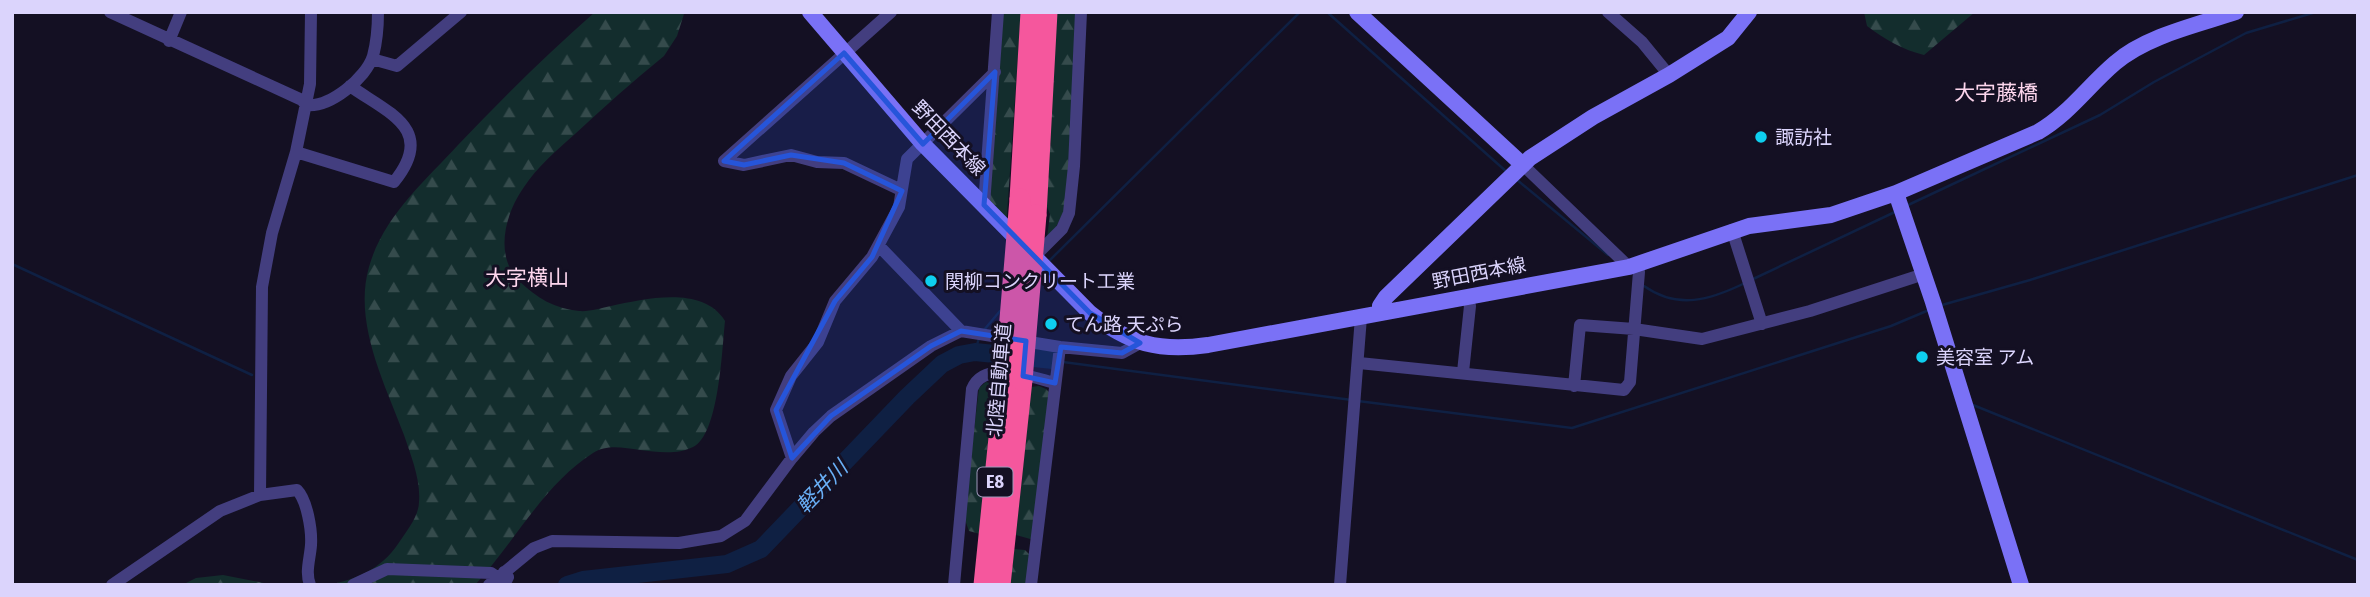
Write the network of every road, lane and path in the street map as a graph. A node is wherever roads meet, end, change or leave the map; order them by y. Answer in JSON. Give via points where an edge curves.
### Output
{"nodes":[{"id":1,"x":110,"y":12,"type":"edge"},
{"id":2,"x":181,"y":12,"type":"edge"},
{"id":3,"x":311,"y":12,"type":"edge"},
{"id":4,"x":378,"y":12,"type":"edge"},
{"id":5,"x":461,"y":12,"type":"edge"},
{"id":6,"x":810,"y":12,"type":"edge"},
{"id":7,"x":891,"y":12,"type":"edge"},
{"id":8,"x":998,"y":12,"type":"edge"},
{"id":9,"x":1031,"y":12,"type":"edge"},
{"id":10,"x":1047,"y":12,"type":"edge"},
{"id":11,"x":1081,"y":12,"type":"edge"},
{"id":12,"x":1357,"y":12,"type":"edge"},
{"id":13,"x":1608,"y":12,"type":"edge"},
{"id":14,"x":1749,"y":12,"type":"edge"},
{"id":15,"x":2235,"y":12,"type":"edge"},
{"id":16,"x":445,"y":19,"type":"edge"},
{"id":17,"x":169,"y":41,"type":"junction"},
{"id":18,"x":844,"y":53,"type":"junction"},
{"id":19,"x":372,"y":59,"type":"junction"},
{"id":20,"x":995,"y":72,"type":"junction"},
{"id":21,"x":1669,"y":75,"type":"junction"},
{"id":22,"x":350,"y":86,"type":"junction"},
{"id":23,"x":306,"y":105,"type":"junction"},
{"id":24,"x":923,"y":144,"type":"junction"},
{"id":25,"x":296,"y":152,"type":"junction"},
{"id":26,"x":1523,"y":165,"type":"junction"},
{"id":27,"x":901,"y":190,"type":"junction"},
{"id":28,"x":1900,"y":203,"type":"junction"},
{"id":29,"x":985,"y":205,"type":"junction"},
{"id":30,"x":1732,"y":230,"type":"junction"},
{"id":31,"x":878,"y":246,"type":"junction"},
{"id":32,"x":1034,"y":257,"type":"junction"},
{"id":33,"x":1633,"y":266,"type":"junction"},
{"id":34,"x":1924,"y":274,"type":"junction"},
{"id":35,"x":1467,"y":297,"type":"junction"},
{"id":36,"x":1381,"y":313,"type":"junction"},
{"id":37,"x":1361,"y":317,"type":"junction"},
{"id":38,"x":1762,"y":324,"type":"junction"},
{"id":39,"x":1634,"y":329,"type":"junction"},
{"id":40,"x":961,"y":331,"type":"junction"},
{"id":41,"x":1140,"y":343,"type":"junction"},
{"id":42,"x":1060,"y":355,"type":"junction"},
{"id":43,"x":1359,"y":363,"type":"junction"},
{"id":44,"x":1463,"y":372,"type":"junction"},
{"id":45,"x":1014,"y":380,"type":"junction"},
{"id":46,"x":1055,"y":383,"type":"junction"},
{"id":47,"x":1574,"y":386,"type":"junction"},
{"id":48,"x":792,"y":458,"type":"junction"},
{"id":49,"x":260,"y":495,"type":"junction"},
{"id":50,"x":499,"y":580,"type":"edge"},
{"id":51,"x":112,"y":585,"type":"edge"},
{"id":52,"x":310,"y":585,"type":"edge"},
{"id":53,"x":353,"y":585,"type":"edge"},
{"id":54,"x":954,"y":585,"type":"edge"},
{"id":55,"x":984,"y":585,"type":"edge"},
{"id":56,"x":1000,"y":585,"type":"edge"},
{"id":57,"x":1031,"y":585,"type":"edge"},
{"id":58,"x":1340,"y":585,"type":"edge"},
{"id":59,"x":2021,"y":585,"type":"edge"}],
"edges":[{"from":1,"to":17,"type":"street"},
{"from":2,"to":17,"type":"street"},
{"from":3,"to":23,"type":"street"},
{"from":4,"to":19,"type":"street"},
{"from":5,"to":16,"type":"street"},
{"from":6,"to":18,"type":"main road","name":"野田西本線"},
{"from":7,"to":18,"type":"street"},
{"from":8,"to":20,"type":"street"},
{"from":9,"to":45,"type":"highway","name":"北陸自動車道","number":"E8","bridge":true},
{"from":10,"to":45,"type":"highway","name":"北陸自動車道","number":"E8","bridge":true,"via":[[1036,215]]},
{"from":11,"to":32,"type":"street","via":[[1069,213],[1062,229]]},
{"from":12,"to":26,"type":"main road"},
{"from":13,"to":21,"type":"street","via":[[1642,42]]},
{"from":14,"to":21,"type":"main road","via":[[1728,38]]},
{"from":15,"to":28,"type":"main road","name":"野田西本線","via":[[2138,46],[2115,62],[2050,126]]},
{"from":16,"to":19,"type":"street","via":[[397,66]]},
{"from":17,"to":23,"type":"street"},
{"from":18,"to":24,"type":"main road","name":"野田西本線"},
{"from":18,"to":27,"type":"street","via":[[724,161],[744,165],[792,155],[844,163]]},
{"from":19,"to":22,"type":"street"},
{"from":20,"to":24,"type":"street"},
{"from":20,"to":29,"type":"street"},
{"from":21,"to":26,"type":"main road","via":[[1593,117]]},
{"from":22,"to":23,"type":"street","via":[[325,102]]},
{"from":22,"to":25,"type":"street","via":[[404,122],[410,141],[406,168],[394,182]]},
{"from":23,"to":25,"type":"street"},
{"from":24,"to":27,"type":"street","via":[[907,159]]},
{"from":24,"to":29,"type":"main road","name":"野田西本線"},
{"from":25,"to":49,"type":"street","via":[[262,287]]},
{"from":26,"to":33,"type":"street"},
{"from":26,"to":36,"type":"main road","via":[[1386,297]]},
{"from":27,"to":31,"type":"street","via":[[900,207]]},
{"from":28,"to":30,"type":"main road","name":"野田西本線"},
{"from":28,"to":34,"type":"main road"},
{"from":29,"to":32,"type":"main road","name":"野田西本線"},
{"from":30,"to":33,"type":"main road","name":"野田西本線"},
{"from":30,"to":38,"type":"street"},
{"from":31,"to":40,"type":"street"},
{"from":31,"to":48,"type":"street","via":[[835,301],[818,342],[792,376],[776,410]]},
{"from":32,"to":41,"type":"main road","name":"野田西本線","via":[[1090,313]]},
{"from":33,"to":35,"type":"main road","name":"野田西本線"},
{"from":33,"to":39,"type":"street","via":[[1639,272]]},
{"from":34,"to":38,"type":"street"},
{"from":34,"to":59,"type":"main road"},
{"from":35,"to":36,"type":"main road","name":"野田西本線"},
{"from":35,"to":44,"type":"street"},
{"from":36,"to":37,"type":"main road","name":"野田西本線"},
{"from":37,"to":41,"type":"main road","name":"野田西本線","via":[[1190,347]]},
{"from":37,"to":43,"type":"street"},
{"from":38,"to":39,"type":"street","via":[[1702,340]]},
{"from":39,"to":47,"type":"street","via":[[1626,389]]},
{"from":39,"to":47,"type":"street","via":[[1580,325]]},
{"from":40,"to":42,"type":"street"},
{"from":40,"to":48,"type":"street","via":[[931,346],[831,416]]},
{"from":41,"to":42,"type":"street","via":[[1122,353]]},
{"from":42,"to":46,"type":"street"},
{"from":43,"to":44,"type":"street"},
{"from":43,"to":58,"type":"street"},
{"from":44,"to":47,"type":"street"},
{"from":45,"to":55,"type":"highway","name":"北陸自動車道","number":"E8"},
{"from":45,"to":56,"type":"highway","name":"北陸自動車道","number":"E8"},
{"from":46,"to":54,"type":"street","via":[[993,371],[974,382]]},
{"from":46,"to":57,"type":"street"},
{"from":48,"to":50,"type":"street","via":[[745,521],[721,536],[679,543],[552,541],[534,548]]},
{"from":49,"to":51,"type":"street","via":[[220,511]]},
{"from":49,"to":52,"type":"street","via":[[300,492],[311,535]]},
{"from":50,"to":53,"type":"street","via":[[482,572],[387,569]]}]}
